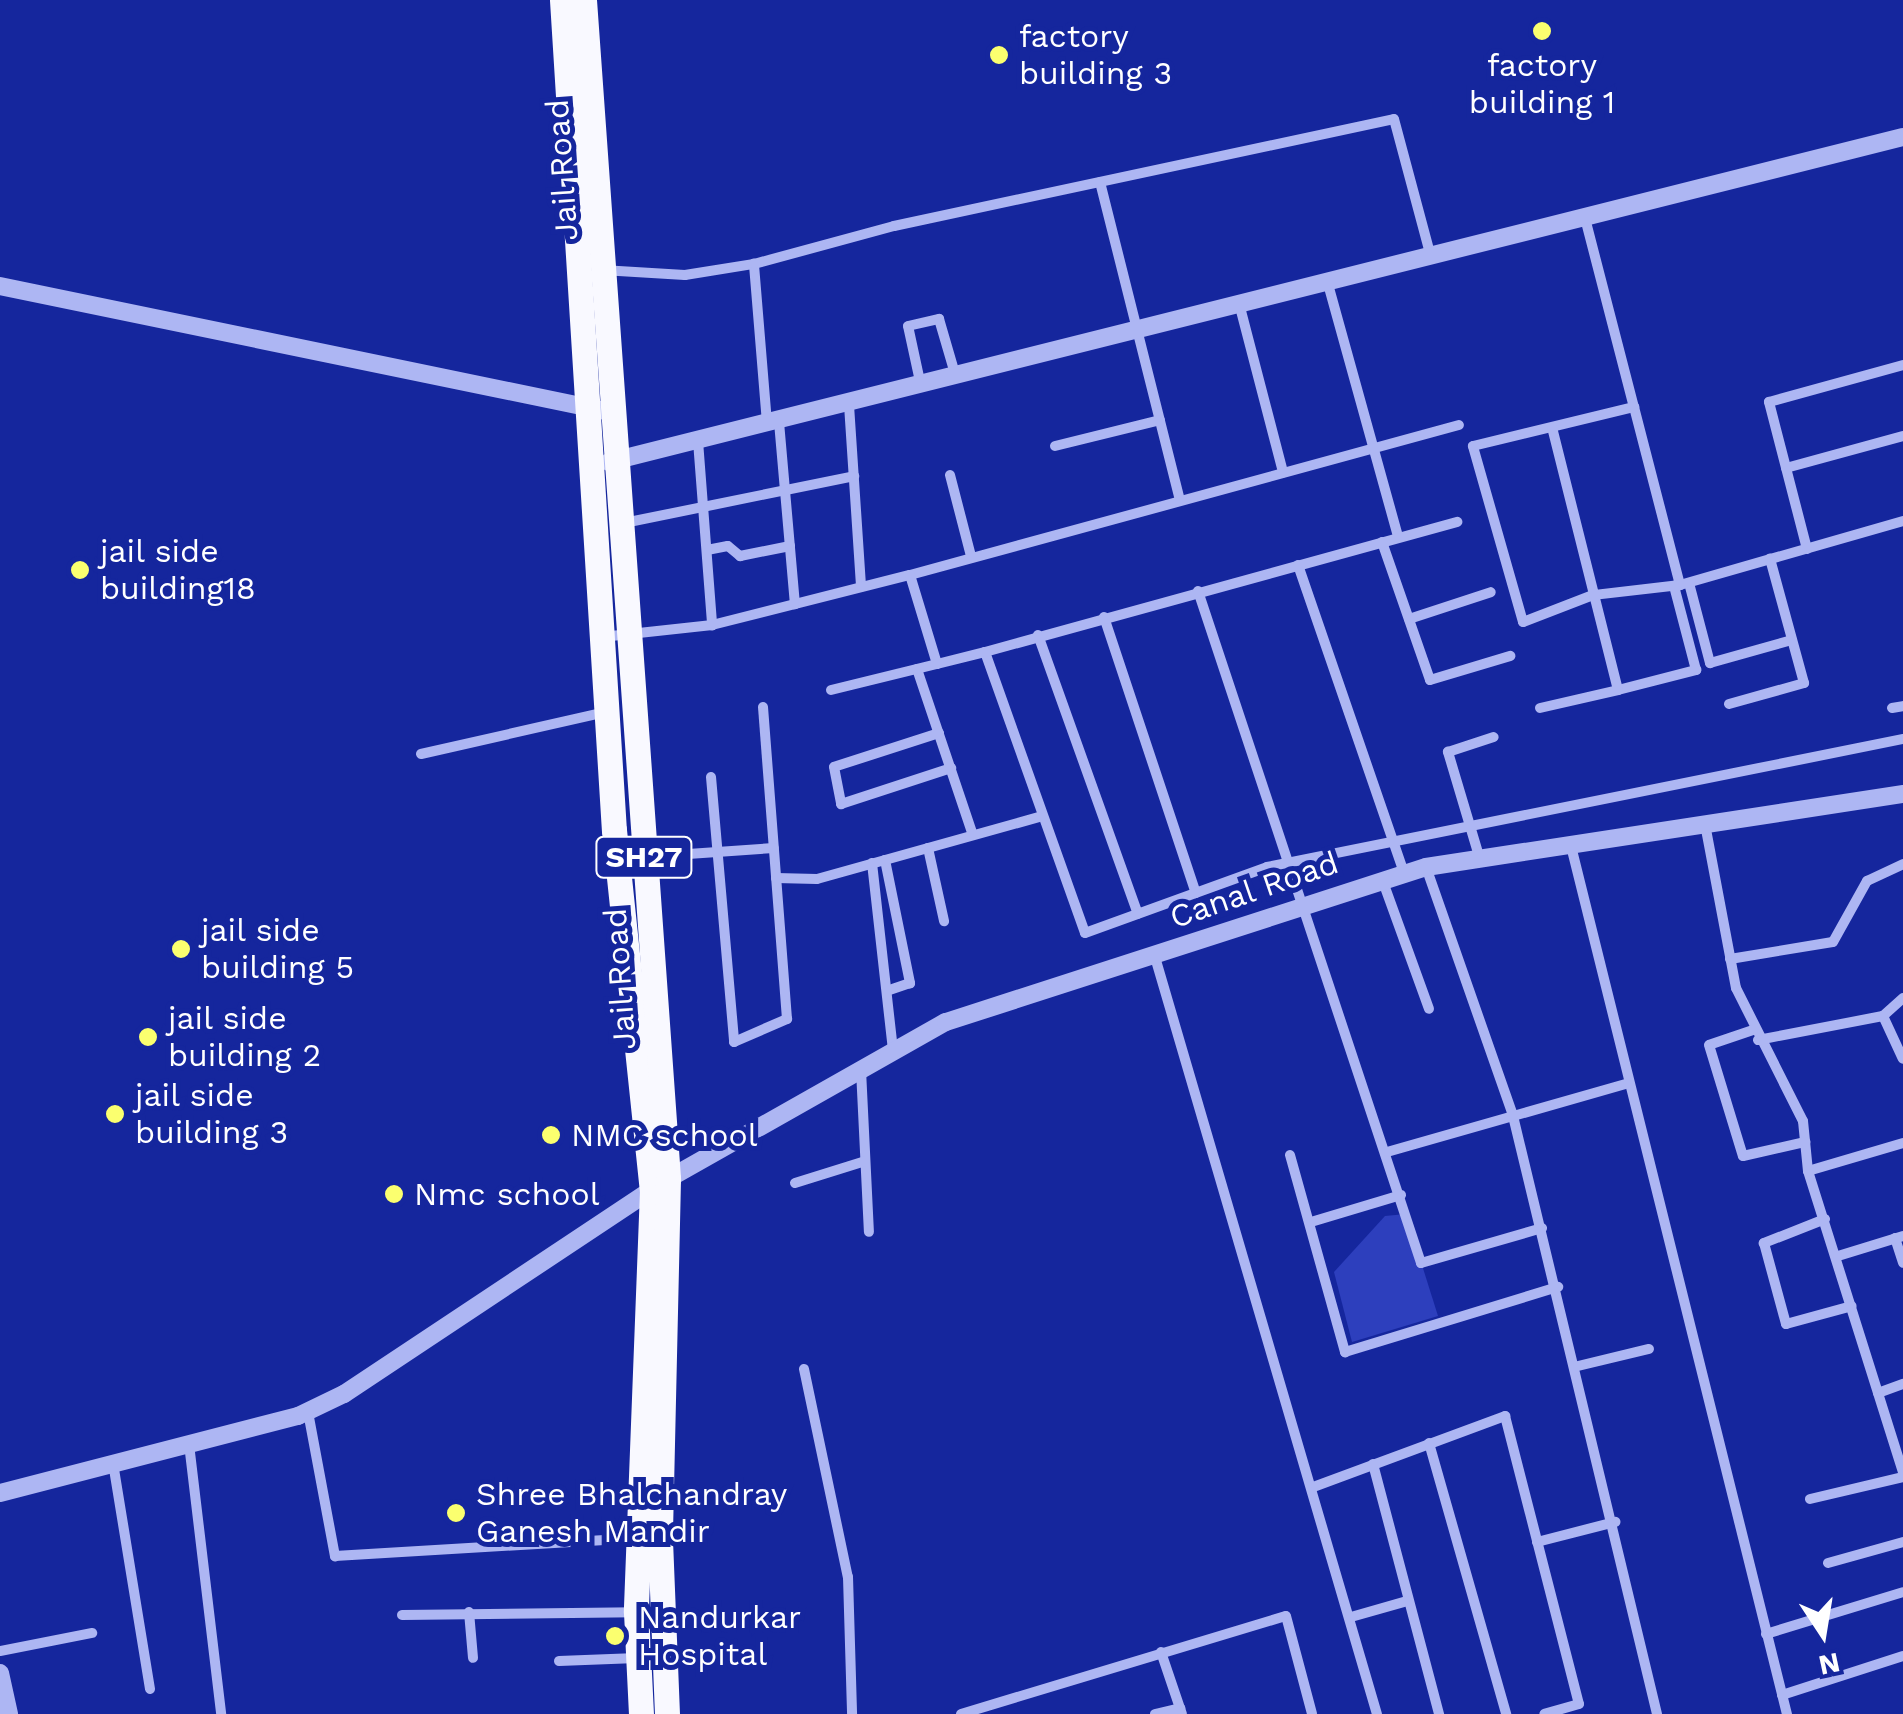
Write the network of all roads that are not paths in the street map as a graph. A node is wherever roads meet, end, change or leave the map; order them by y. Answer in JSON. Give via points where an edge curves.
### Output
{"nodes":[{"id":1,"x":562,"y":0,"type":"edge"},
{"id":2,"x":584,"y":0,"type":"edge"},
{"id":3,"x":1903,"y":137,"type":"edge"},
{"id":4,"x":582,"y":146,"type":"junction"},
{"id":5,"x":1100,"y":182,"type":"junction"},
{"id":6,"x":1586,"y":218,"type":"junction"},
{"id":7,"x":1431,"y":258,"type":"junction"},
{"id":8,"x":754,"y":264,"type":"junction"},
{"id":9,"x":601,"y":270,"type":"junction"},
{"id":10,"x":1328,"y":284,"type":"junction"},
{"id":11,"x":0,"y":286,"type":"edge"},
{"id":12,"x":1240,"y":307,"type":"junction"},
{"id":13,"x":1138,"y":332,"type":"junction"},
{"id":14,"x":1903,"y":366,"type":"edge"},
{"id":15,"x":956,"y":378,"type":"junction"},
{"id":16,"x":921,"y":387,"type":"junction"},
{"id":17,"x":849,"y":405,"type":"junction"},
{"id":18,"x":1634,"y":408,"type":"junction"},
{"id":19,"x":601,"y":410,"type":"junction"},
{"id":20,"x":1160,"y":420,"type":"junction"},
{"id":21,"x":773,"y":424,"type":"junction"},
{"id":22,"x":1459,"y":425,"type":"dead end"},
{"id":23,"x":1552,"y":428,"type":"junction"},
{"id":24,"x":1903,"y":436,"type":"edge"},
{"id":25,"x":698,"y":441,"type":"junction"},
{"id":26,"x":1055,"y":446,"type":"dead end"},
{"id":27,"x":1373,"y":448,"type":"junction"},
{"id":28,"x":604,"y":462,"type":"junction"},
{"id":29,"x":1786,"y":468,"type":"junction"},
{"id":30,"x":1282,"y":472,"type":"junction"},
{"id":31,"x":950,"y":475,"type":"dead end"},
{"id":32,"x":854,"y":476,"type":"junction"},
{"id":33,"x":785,"y":490,"type":"junction"},
{"id":34,"x":1180,"y":500,"type":"junction"},
{"id":35,"x":703,"y":507,"type":"junction"},
{"id":36,"x":1903,"y":521,"type":"edge"},
{"id":37,"x":1458,"y":522,"type":"dead end"},
{"id":38,"x":618,"y":524,"type":"junction"},
{"id":39,"x":1398,"y":538,"type":"junction"},
{"id":40,"x":1382,"y":542,"type":"junction"},
{"id":41,"x":790,"y":546,"type":"junction"},
{"id":42,"x":1807,"y":548,"type":"junction"},
{"id":43,"x":707,"y":550,"type":"junction"},
{"id":44,"x":971,"y":556,"type":"junction"},
{"id":45,"x":1770,"y":559,"type":"junction"},
{"id":46,"x":1298,"y":564,"type":"junction"},
{"id":47,"x":910,"y":575,"type":"junction"},
{"id":48,"x":1681,"y":584,"type":"junction"},
{"id":49,"x":861,"y":587,"type":"junction"},
{"id":50,"x":1198,"y":591,"type":"junction"},
{"id":51,"x":1491,"y":592,"type":"dead end"},
{"id":52,"x":1593,"y":595,"type":"junction"},
{"id":53,"x":795,"y":604,"type":"junction"},
{"id":54,"x":1104,"y":617,"type":"junction"},
{"id":55,"x":1409,"y":620,"type":"junction"},
{"id":56,"x":712,"y":625,"type":"junction"},
{"id":57,"x":1038,"y":635,"type":"junction"},
{"id":58,"x":614,"y":636,"type":"junction"},
{"id":59,"x":1792,"y":640,"type":"junction"},
{"id":60,"x":986,"y":652,"type":"junction"},
{"id":61,"x":1510,"y":656,"type":"dead end"},
{"id":62,"x":937,"y":664,"type":"junction"},
{"id":63,"x":917,"y":668,"type":"junction"},
{"id":64,"x":831,"y":690,"type":"dead end"},
{"id":65,"x":1618,"y":690,"type":"junction"},
{"id":66,"x":1729,"y":704,"type":"dead end"},
{"id":67,"x":763,"y":707,"type":"dead end"},
{"id":68,"x":1540,"y":708,"type":"dead end"},
{"id":69,"x":632,"y":710,"type":"junction"},
{"id":70,"x":606,"y":712,"type":"junction"},
{"id":71,"x":939,"y":734,"type":"junction"},
{"id":72,"x":1494,"y":737,"type":"dead end"},
{"id":73,"x":1903,"y":740,"type":"edge"},
{"id":74,"x":422,"y":754,"type":"dead end"},
{"id":75,"x":951,"y":768,"type":"junction"},
{"id":76,"x":712,"y":777,"type":"dead end"},
{"id":77,"x":1903,"y":794,"type":"edge"},
{"id":78,"x":1039,"y":817,"type":"junction"},
{"id":79,"x":1471,"y":824,"type":"junction"},
{"id":80,"x":1705,"y":824,"type":"junction"},
{"id":81,"x":974,"y":835,"type":"junction"},
{"id":82,"x":1392,"y":840,"type":"junction"},
{"id":83,"x":1569,"y":840,"type":"junction"},
{"id":84,"x":774,"y":848,"type":"junction"},
{"id":85,"x":928,"y":848,"type":"junction"},
{"id":86,"x":719,"y":852,"type":"junction"},
{"id":87,"x":1479,"y":856,"type":"junction"},
{"id":88,"x":644,"y":857,"type":"junction"},
{"id":89,"x":885,"y":860,"type":"junction"},
{"id":90,"x":872,"y":864,"type":"junction"},
{"id":91,"x":1284,"y":864,"type":"junction"},
{"id":92,"x":1903,"y":864,"type":"edge"},
{"id":93,"x":1426,"y":867,"type":"junction"},
{"id":94,"x":1404,"y":873,"type":"junction"},
{"id":95,"x":776,"y":878,"type":"junction"},
{"id":96,"x":1382,"y":879,"type":"junction"},
{"id":97,"x":1196,"y":893,"type":"junction"},
{"id":98,"x":1299,"y":904,"type":"junction"},
{"id":99,"x":1138,"y":914,"type":"junction"},
{"id":100,"x":944,"y":921,"type":"dead end"},
{"id":101,"x":1155,"y":956,"type":"junction"},
{"id":102,"x":1730,"y":959,"type":"junction"},
{"id":103,"x":886,"y":992,"type":"junction"},
{"id":104,"x":1903,"y":998,"type":"edge"},
{"id":105,"x":1429,"y":1009,"type":"dead end"},
{"id":106,"x":1882,"y":1016,"type":"junction"},
{"id":107,"x":1756,"y":1035,"type":"junction"},
{"id":108,"x":893,"y":1051,"type":"junction"},
{"id":109,"x":1903,"y":1059,"type":"edge"},
{"id":110,"x":861,"y":1069,"type":"junction"},
{"id":111,"x":1626,"y":1084,"type":"junction"},
{"id":112,"x":1512,"y":1116,"type":"junction"},
{"id":113,"x":1805,"y":1142,"type":"junction"},
{"id":114,"x":1903,"y":1143,"type":"edge"},
{"id":115,"x":1386,"y":1152,"type":"junction"},
{"id":116,"x":1290,"y":1155,"type":"dead end"},
{"id":117,"x":865,"y":1161,"type":"junction"},
{"id":118,"x":1808,"y":1171,"type":"junction"},
{"id":119,"x":795,"y":1183,"type":"dead end"},
{"id":120,"x":660,"y":1184,"type":"junction"},
{"id":121,"x":1401,"y":1195,"type":"junction"},
{"id":122,"x":1825,"y":1219,"type":"junction"},
{"id":123,"x":1311,"y":1222,"type":"junction"},
{"id":124,"x":1542,"y":1228,"type":"junction"},
{"id":125,"x":868,"y":1232,"type":"dead end"},
{"id":126,"x":1899,"y":1237,"type":"edge"},
{"id":127,"x":1838,"y":1256,"type":"junction"},
{"id":128,"x":1903,"y":1263,"type":"edge"},
{"id":129,"x":1558,"y":1288,"type":"junction"},
{"id":130,"x":1852,"y":1306,"type":"junction"},
{"id":131,"x":1649,"y":1349,"type":"dead end"},
{"id":132,"x":1578,"y":1366,"type":"junction"},
{"id":133,"x":804,"y":1368,"type":"dead end"},
{"id":134,"x":1903,"y":1384,"type":"edge"},
{"id":135,"x":1878,"y":1393,"type":"junction"},
{"id":136,"x":308,"y":1412,"type":"junction"},
{"id":137,"x":1430,"y":1443,"type":"junction"},
{"id":138,"x":189,"y":1444,"type":"junction"},
{"id":139,"x":1901,"y":1459,"type":"edge"},
{"id":140,"x":112,"y":1463,"type":"junction"},
{"id":141,"x":1373,"y":1464,"type":"junction"},
{"id":142,"x":1903,"y":1475,"type":"edge"},
{"id":143,"x":1316,"y":1486,"type":"junction"},
{"id":144,"x":0,"y":1494,"type":"edge"},
{"id":145,"x":1810,"y":1498,"type":"dead end"},
{"id":146,"x":1615,"y":1522,"type":"junction"},
{"id":147,"x":639,"y":1538,"type":"junction"},
{"id":148,"x":1538,"y":1542,"type":"junction"},
{"id":149,"x":1903,"y":1542,"type":"edge"},
{"id":150,"x":1828,"y":1563,"type":"dead end"},
{"id":151,"x":1903,"y":1592,"type":"edge"},
{"id":152,"x":1407,"y":1601,"type":"junction"},
{"id":153,"x":469,"y":1612,"type":"junction"},
{"id":154,"x":636,"y":1612,"type":"junction"},
{"id":155,"x":402,"y":1615,"type":"dead end"},
{"id":156,"x":1351,"y":1617,"type":"junction"},
{"id":157,"x":92,"y":1633,"type":"dead end"},
{"id":158,"x":1766,"y":1634,"type":"junction"},
{"id":159,"x":0,"y":1650,"type":"edge"},
{"id":160,"x":1161,"y":1652,"type":"junction"},
{"id":161,"x":1903,"y":1656,"type":"edge"},
{"id":162,"x":473,"y":1658,"type":"dead end"},
{"id":163,"x":638,"y":1658,"type":"junction"},
{"id":164,"x":559,"y":1661,"type":"dead end"},
{"id":165,"x":0,"y":1677,"type":"edge"},
{"id":166,"x":150,"y":1689,"type":"dead end"},
{"id":167,"x":1782,"y":1696,"type":"junction"},
{"id":168,"x":1181,"y":1711,"type":"edge"},
{"id":169,"x":1551,"y":1713,"type":"edge"},
{"id":170,"x":8,"y":1714,"type":"edge"},
{"id":171,"x":221,"y":1714,"type":"edge"},
{"id":172,"x":641,"y":1714,"type":"edge"},
{"id":173,"x":667,"y":1714,"type":"edge"},
{"id":174,"x":852,"y":1714,"type":"edge"},
{"id":175,"x":960,"y":1714,"type":"edge"},
{"id":176,"x":1155,"y":1714,"type":"edge"},
{"id":177,"x":1312,"y":1714,"type":"edge"},
{"id":178,"x":1377,"y":1714,"type":"edge"},
{"id":179,"x":1439,"y":1714,"type":"edge"},
{"id":180,"x":1506,"y":1714,"type":"edge"},
{"id":181,"x":1657,"y":1714,"type":"edge"},
{"id":182,"x":1787,"y":1714,"type":"edge"}],
"edges":[{"from":1,"to":4,"type":"main road"},
{"from":2,"to":4,"type":"main road","name":"Jail Road","number":"SH27"},
{"from":3,"to":6,"type":"street"},
{"from":4,"to":9,"type":"main road","name":"Jail Road","number":"SH27"},
{"from":4,"to":19,"type":"main road"},
{"from":5,"to":7,"type":"street","via":[[1394,119]]},
{"from":5,"to":8,"type":"street"},
{"from":5,"to":13,"type":"street"},
{"from":6,"to":7,"type":"street"},
{"from":6,"to":18,"type":"street"},
{"from":7,"to":10,"type":"street"},
{"from":8,"to":9,"type":"street","via":[[685,276]]},
{"from":8,"to":21,"type":"street"},
{"from":9,"to":19,"type":"main road","name":"Jail Road","number":"SH27"},
{"from":10,"to":12,"type":"street"},
{"from":10,"to":27,"type":"street"},
{"from":11,"to":19,"type":"street"},
{"from":12,"to":13,"type":"street"},
{"from":12,"to":30,"type":"street"},
{"from":13,"to":15,"type":"street"},
{"from":13,"to":20,"type":"street"},
{"from":14,"to":29,"type":"street","via":[[1769,402]]},
{"from":15,"to":16,"type":"street"},
{"from":15,"to":16,"type":"street","via":[[939,319],[908,326]]},
{"from":16,"to":17,"type":"street"},
{"from":17,"to":21,"type":"street"},
{"from":17,"to":32,"type":"street"},
{"from":18,"to":23,"type":"street"},
{"from":18,"to":48,"type":"street"},
{"from":19,"to":28,"type":"main road","name":"Jail Road","number":"SH27"},
{"from":20,"to":26,"type":"street"},
{"from":20,"to":34,"type":"street"},
{"from":21,"to":25,"type":"street"},
{"from":21,"to":33,"type":"street"},
{"from":22,"to":27,"type":"street"},
{"from":23,"to":52,"type":"street"},
{"from":23,"to":52,"type":"street","via":[[1473,446],[1523,622]]},
{"from":24,"to":29,"type":"street"},
{"from":25,"to":28,"type":"street"},
{"from":25,"to":35,"type":"street"},
{"from":27,"to":30,"type":"street"},
{"from":27,"to":39,"type":"street"},
{"from":28,"to":38,"type":"main road","name":"Jail Road","number":"SH27"},
{"from":28,"to":58,"type":"main road"},
{"from":29,"to":42,"type":"street"},
{"from":30,"to":34,"type":"street"},
{"from":31,"to":44,"type":"street"},
{"from":32,"to":33,"type":"street"},
{"from":32,"to":49,"type":"street"},
{"from":33,"to":35,"type":"street"},
{"from":33,"to":41,"type":"street"},
{"from":34,"to":44,"type":"street"},
{"from":35,"to":38,"type":"street"},
{"from":35,"to":43,"type":"street"},
{"from":36,"to":42,"type":"street"},
{"from":37,"to":39,"type":"street"},
{"from":38,"to":58,"type":"main road","name":"Jail Road","number":"SH27"},
{"from":39,"to":40,"type":"street"},
{"from":40,"to":46,"type":"street"},
{"from":40,"to":55,"type":"street"},
{"from":41,"to":43,"type":"street","via":[[740,556],[728,546]]},
{"from":41,"to":53,"type":"street"},
{"from":42,"to":45,"type":"street"},
{"from":43,"to":56,"type":"street"},
{"from":44,"to":47,"type":"street"},
{"from":45,"to":48,"type":"street"},
{"from":45,"to":59,"type":"street"},
{"from":46,"to":50,"type":"street"},
{"from":46,"to":82,"type":"street"},
{"from":47,"to":49,"type":"street"},
{"from":47,"to":62,"type":"street"},
{"from":48,"to":52,"type":"street"},
{"from":48,"to":59,"type":"street","via":[[1710,663]]},
{"from":48,"to":65,"type":"street","via":[[1696,670]]},
{"from":49,"to":53,"type":"street"},
{"from":50,"to":54,"type":"street"},
{"from":50,"to":91,"type":"street"},
{"from":51,"to":55,"type":"street"},
{"from":52,"to":65,"type":"street"},
{"from":53,"to":56,"type":"street"},
{"from":54,"to":57,"type":"street"},
{"from":54,"to":97,"type":"street"},
{"from":55,"to":61,"type":"street","via":[[1430,680]]},
{"from":56,"to":58,"type":"street"},
{"from":57,"to":60,"type":"street"},
{"from":57,"to":99,"type":"street"},
{"from":58,"to":69,"type":"main road","name":"Jail Road","number":"SH27"},
{"from":58,"to":70,"type":"main road"},
{"from":59,"to":66,"type":"street","via":[[1804,683]]},
{"from":60,"to":62,"type":"street"},
{"from":60,"to":78,"type":"street"},
{"from":62,"to":63,"type":"street"},
{"from":63,"to":64,"type":"street"},
{"from":63,"to":71,"type":"street"},
{"from":65,"to":68,"type":"street"},
{"from":67,"to":84,"type":"street"},
{"from":69,"to":70,"type":"street"},
{"from":69,"to":88,"type":"main road","name":"Jail Road","number":"SH27"},
{"from":70,"to":74,"type":"street"},
{"from":70,"to":120,"type":"main road"},
{"from":71,"to":75,"type":"street"},
{"from":71,"to":75,"type":"street","via":[[834,767],[841,804]]},
{"from":72,"to":79,"type":"street","via":[[1448,752]]},
{"from":73,"to":79,"type":"street"},
{"from":75,"to":81,"type":"street"},
{"from":76,"to":86,"type":"street"},
{"from":77,"to":80,"type":"street","name":"Canal Road"},
{"from":78,"to":81,"type":"street"},
{"from":78,"to":99,"type":"street","via":[[1085,933]]},
{"from":79,"to":82,"type":"street"},
{"from":79,"to":87,"type":"street"},
{"from":80,"to":83,"type":"street","name":"Canal Road"},
{"from":80,"to":102,"type":"street"},
{"from":81,"to":85,"type":"street"},
{"from":82,"to":91,"type":"street"},
{"from":82,"to":94,"type":"street"},
{"from":83,"to":87,"type":"street","name":"Canal Road"},
{"from":83,"to":111,"type":"street"},
{"from":84,"to":86,"type":"street"},
{"from":84,"to":95,"type":"street"},
{"from":85,"to":89,"type":"street"},
{"from":85,"to":100,"type":"street"},
{"from":86,"to":88,"type":"street"},
{"from":86,"to":95,"type":"street","via":[[734,1042],[787,1020]]},
{"from":87,"to":93,"type":"street","name":"Canal Road"},
{"from":88,"to":120,"type":"main road","name":"Jail Road","number":"SH27"},
{"from":89,"to":90,"type":"street"},
{"from":89,"to":103,"type":"street","via":[[910,983]]},
{"from":90,"to":95,"type":"street","via":[[817,879]]},
{"from":90,"to":103,"type":"street"},
{"from":91,"to":97,"type":"street"},
{"from":91,"to":98,"type":"street"},
{"from":92,"to":102,"type":"street","via":[[1867,880],[1833,942]]},
{"from":93,"to":94,"type":"street","name":"Canal Road"},
{"from":93,"to":112,"type":"street"},
{"from":94,"to":96,"type":"street","name":"Canal Road"},
{"from":96,"to":98,"type":"street","name":"Canal Road"},
{"from":96,"to":105,"type":"street"},
{"from":97,"to":99,"type":"street"},
{"from":98,"to":101,"type":"street","name":"Canal Road"},
{"from":98,"to":115,"type":"street"},
{"from":101,"to":108,"type":"street","name":"Canal Road","via":[[946,1022]]},
{"from":101,"to":143,"type":"street"},
{"from":102,"to":107,"type":"street"},
{"from":103,"to":108,"type":"street"},
{"from":104,"to":106,"type":"street"},
{"from":106,"to":107,"type":"street"},
{"from":106,"to":109,"type":"street"},
{"from":107,"to":113,"type":"street","via":[[1794,1100]]},
{"from":107,"to":113,"type":"street","via":[[1709,1044],[1743,1156]]},
{"from":108,"to":110,"type":"street","name":"Canal Road"},
{"from":110,"to":117,"type":"street"},
{"from":110,"to":120,"type":"street","name":"Canal Road"},
{"from":111,"to":112,"type":"street"},
{"from":111,"to":158,"type":"street"},
{"from":112,"to":115,"type":"street"},
{"from":112,"to":124,"type":"street"},
{"from":113,"to":118,"type":"street"},
{"from":114,"to":118,"type":"street"},
{"from":115,"to":121,"type":"street"},
{"from":116,"to":123,"type":"street"},
{"from":117,"to":119,"type":"street"},
{"from":117,"to":125,"type":"street"},
{"from":118,"to":122,"type":"street"},
{"from":120,"to":136,"type":"street","name":"Canal Road"},
{"from":120,"to":147,"type":"main road"},
{"from":120,"to":173,"type":"main road","name":"Jail Road","number":"SH27"},
{"from":121,"to":123,"type":"street"},
{"from":121,"to":124,"type":"street","via":[[1421,1263]]},
{"from":122,"to":127,"type":"street"},
{"from":122,"to":130,"type":"street","via":[[1764,1243],[1786,1324]]},
{"from":123,"to":129,"type":"street","via":[[1345,1352]]},
{"from":124,"to":129,"type":"street"},
{"from":126,"to":127,"type":"street"},
{"from":126,"to":128,"type":"street"},
{"from":127,"to":130,"type":"street"},
{"from":129,"to":132,"type":"street"},
{"from":130,"to":135,"type":"street"},
{"from":131,"to":132,"type":"street"},
{"from":132,"to":146,"type":"street"},
{"from":133,"to":174,"type":"street","via":[[848,1577]]},
{"from":134,"to":135,"type":"street"},
{"from":135,"to":139,"type":"street"},
{"from":136,"to":138,"type":"street","name":"Canal Road"},
{"from":136,"to":147,"type":"street","via":[[335,1556]]},
{"from":137,"to":141,"type":"street"},
{"from":137,"to":148,"type":"street","via":[[1505,1416]]},
{"from":137,"to":180,"type":"street"},
{"from":138,"to":140,"type":"street","name":"Canal Road"},
{"from":138,"to":171,"type":"street"},
{"from":139,"to":142,"type":"street"},
{"from":140,"to":144,"type":"street","name":"Canal Road"},
{"from":140,"to":166,"type":"street"},
{"from":141,"to":143,"type":"street"},
{"from":141,"to":152,"type":"street"},
{"from":142,"to":145,"type":"street"},
{"from":143,"to":156,"type":"street"},
{"from":146,"to":148,"type":"street"},
{"from":146,"to":181,"type":"street"},
{"from":147,"to":154,"type":"main road"},
{"from":148,"to":169,"type":"street","via":[[1579,1704]]},
{"from":149,"to":150,"type":"street"},
{"from":151,"to":158,"type":"street"},
{"from":152,"to":156,"type":"street"},
{"from":152,"to":179,"type":"street"},
{"from":153,"to":154,"type":"street"},
{"from":153,"to":155,"type":"street"},
{"from":153,"to":162,"type":"street"},
{"from":154,"to":163,"type":"main road"},
{"from":156,"to":178,"type":"street"},
{"from":157,"to":159,"type":"street"},
{"from":158,"to":167,"type":"street"},
{"from":160,"to":168,"type":"street"},
{"from":160,"to":175,"type":"street"},
{"from":160,"to":177,"type":"street","via":[[1286,1616]]},
{"from":161,"to":167,"type":"street"},
{"from":163,"to":164,"type":"street"},
{"from":163,"to":172,"type":"main road"},
{"from":165,"to":170,"type":"street"},
{"from":167,"to":182,"type":"street"},
{"from":168,"to":176,"type":"street"}]}
